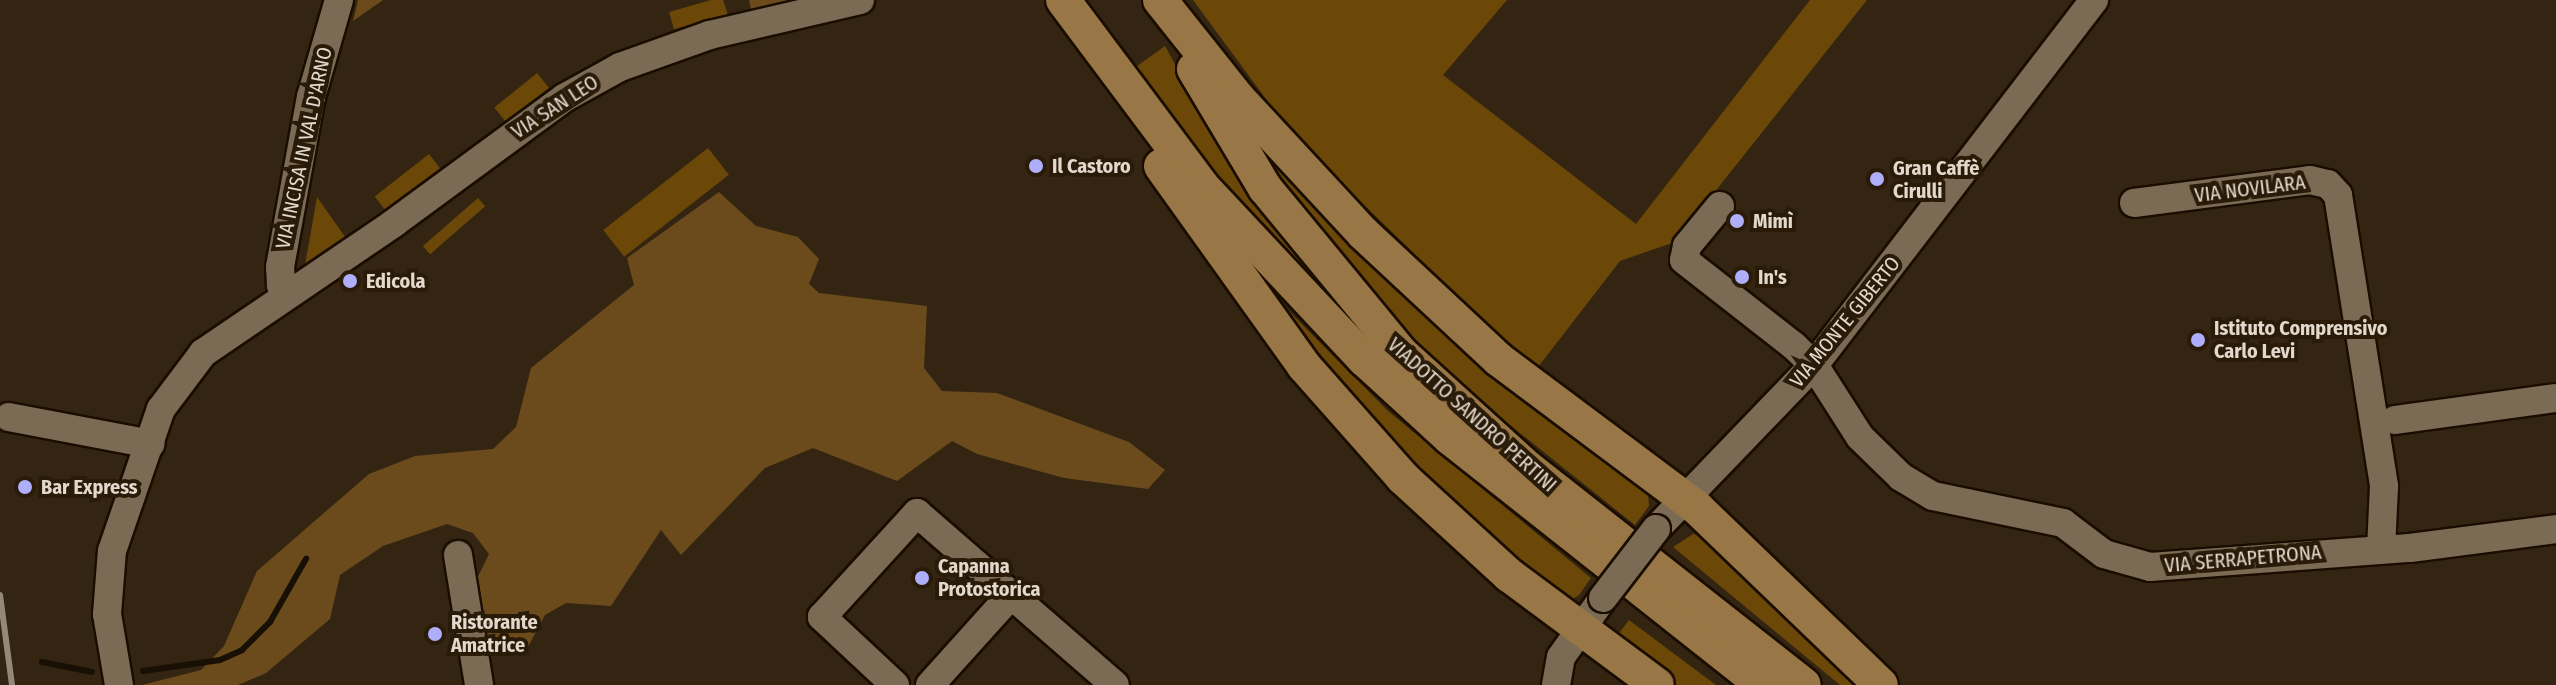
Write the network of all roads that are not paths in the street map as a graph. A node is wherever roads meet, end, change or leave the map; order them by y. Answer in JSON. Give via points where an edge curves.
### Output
{"nodes":[{"id":1,"x":339,"y":0,"type":"edge"},
{"id":2,"x":860,"y":0,"type":"edge"},
{"id":3,"x":1063,"y":0,"type":"edge"},
{"id":4,"x":1160,"y":0,"type":"edge"},
{"id":5,"x":2094,"y":0,"type":"edge"},
{"id":6,"x":1133,"y":95,"type":"junction"},
{"id":7,"x":2134,"y":203,"type":"dead end"},
{"id":8,"x":1720,"y":206,"type":"dead end"},
{"id":9,"x":287,"y":295,"type":"junction"},
{"id":10,"x":1814,"y":365,"type":"junction"},
{"id":11,"x":2556,"y":398,"type":"edge"},
{"id":12,"x":9,"y":417,"type":"dead end"},
{"id":13,"x":2395,"y":420,"type":"dead end"},
{"id":14,"x":150,"y":444,"type":"junction"},
{"id":15,"x":1683,"y":499,"type":"junction"},
{"id":16,"x":2556,"y":529,"type":"edge"},
{"id":17,"x":2381,"y":549,"type":"junction"},
{"id":18,"x":458,"y":555,"type":"dead end"},
{"id":19,"x":1004,"y":589,"type":"junction"},
{"id":20,"x":1579,"y":630,"type":"junction"},
{"id":21,"x":119,"y":685,"type":"edge"},
{"id":22,"x":479,"y":685,"type":"edge"},
{"id":23,"x":895,"y":685,"type":"edge"},
{"id":24,"x":930,"y":685,"type":"edge"},
{"id":25,"x":1115,"y":685,"type":"edge"},
{"id":26,"x":1556,"y":685,"type":"edge"},
{"id":27,"x":1657,"y":685,"type":"edge"},
{"id":28,"x":1763,"y":685,"type":"edge"},
{"id":29,"x":1804,"y":685,"type":"edge"},
{"id":30,"x":1881,"y":685,"type":"edge"}],
"edges":[{"from":1,"to":9,"type":"street","name":"VIA INCISA IN VAL D'ARNO","via":[[311,97],[280,267]]},
{"from":2,"to":9,"type":"street","name":"VIA SAN LEO","via":[[701,37],[620,67],[564,98]]},
{"from":3,"to":6,"type":"main road","name":"VIADOTTO SANDRO PERTINI"},
{"from":4,"to":15,"type":"main road","via":[[1238,98],[1372,243],[1509,368]]},
{"from":4,"to":29,"type":"main road","name":"VIADOTTO SANDRO PERTINI","via":[[1247,161],[1384,336],[1527,467]]},
{"from":5,"to":10,"type":"street","name":"VIA MONTE GIBERTO"},
{"from":6,"to":20,"type":"main road","via":[[1150,145],[1181,198],[1304,366],[1433,509]]},
{"from":6,"to":28,"type":"main road","name":"VIADOTTO SANDRO PERTINI","via":[[1264,257],[1402,396]]},
{"from":7,"to":17,"type":"street","name":"VIA NOVILARA","via":[[2310,180],[2328,184],[2338,195],[2384,486]]},
{"from":8,"to":10,"type":"street","via":[[1687,246],[1684,260]]},
{"from":9,"to":14,"type":"street","name":"VIA SAN LEO","via":[[213,344],[187,369],[165,402]]},
{"from":10,"to":15,"type":"street","name":"VIA MONTE GIBERTO"},
{"from":10,"to":17,"type":"street","name":"VIA SERRAPETRONA","via":[[1843,417],[1910,484],[1957,503],[2063,523],[2090,547],[2121,561],[2178,566]]},
{"from":11,"to":13,"type":"street"},
{"from":12,"to":14,"type":"street"},
{"from":14,"to":21,"type":"street","name":"VIA SAN LEO","via":[[110,560],[108,631]]},
{"from":15,"to":20,"type":"street","name":"VIA MONTE GIBERTO","bridge":true},
{"from":15,"to":30,"type":"main road"},
{"from":16,"to":17,"type":"street","name":"VIA SERRAPETRONA"},
{"from":18,"to":22,"type":"street"},
{"from":19,"to":23,"type":"street","via":[[917,513],[822,617]]},
{"from":19,"to":24,"type":"street"},
{"from":19,"to":25,"type":"street"},
{"from":20,"to":26,"type":"street","name":"VIA MONTE GIBERTO","via":[[1561,657]]},
{"from":20,"to":27,"type":"main road"}]}
